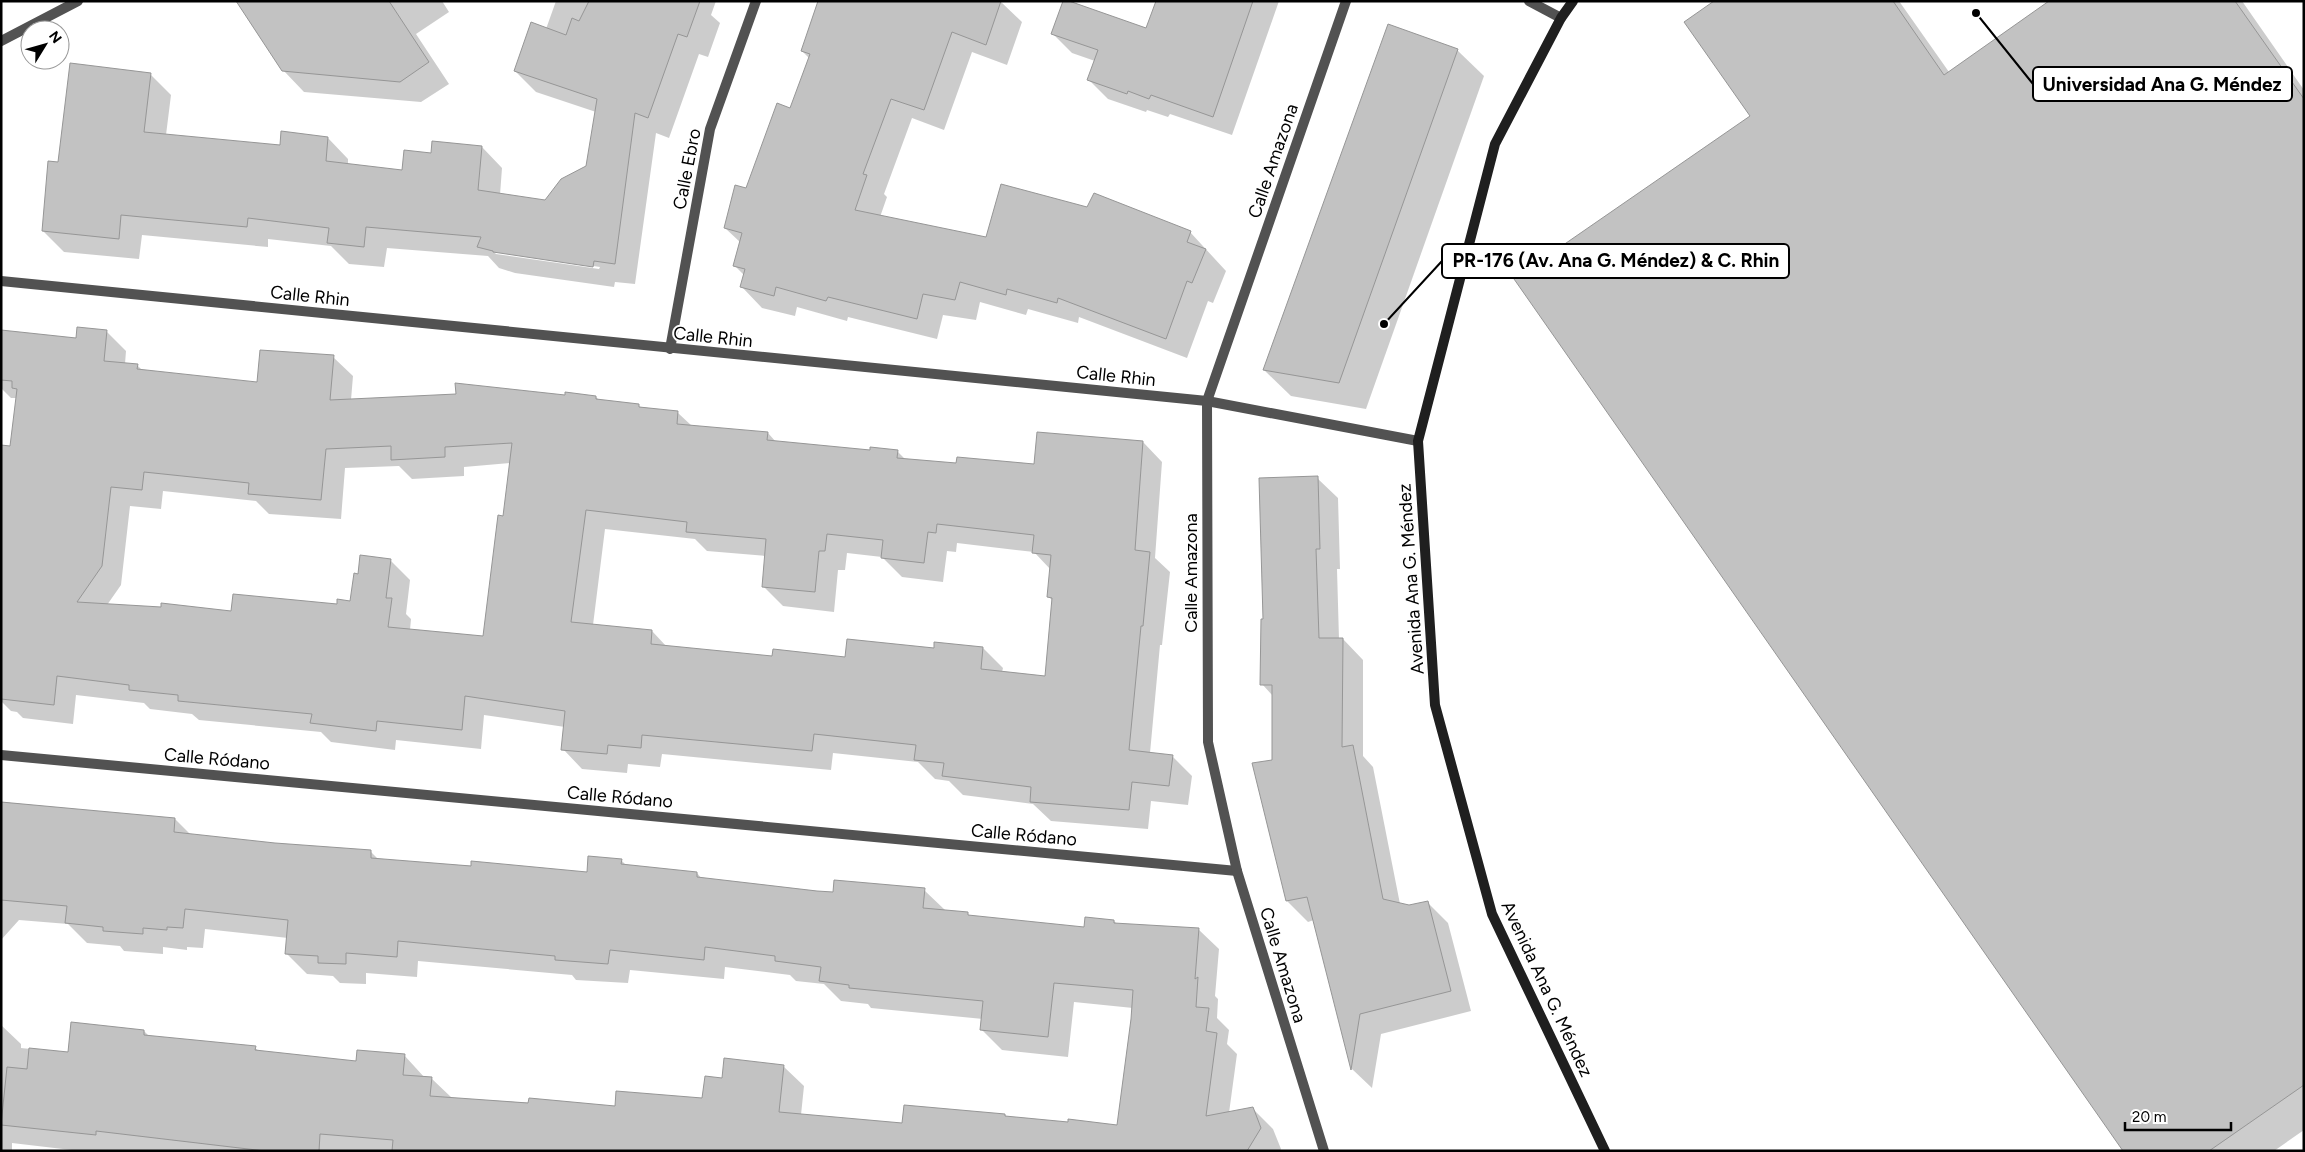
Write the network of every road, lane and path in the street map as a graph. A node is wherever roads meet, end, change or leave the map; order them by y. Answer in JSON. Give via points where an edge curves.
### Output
{"nodes":[{"id":1,"x":78,"y":1,"type":"edge"},
{"id":2,"x":756,"y":1,"type":"edge"},
{"id":3,"x":1346,"y":1,"type":"edge"},
{"id":4,"x":1528,"y":1,"type":"edge"},
{"id":5,"x":1573,"y":1,"type":"edge"},
{"id":6,"x":1562,"y":18,"type":"junction"},
{"id":7,"x":1,"y":41,"type":"edge"},
{"id":8,"x":1,"y":281,"type":"edge"},
{"id":9,"x":670,"y":349,"type":"junction"},
{"id":10,"x":1207,"y":401,"type":"junction"},
{"id":11,"x":1418,"y":441,"type":"junction"},
{"id":12,"x":1,"y":755,"type":"edge"},
{"id":13,"x":1236,"y":871,"type":"junction"},
{"id":14,"x":1324,"y":1151,"type":"edge"},
{"id":15,"x":1604,"y":1151,"type":"edge"}],
"edges":[{"from":1,"to":7,"type":"street"},
{"from":2,"to":9,"type":"street","name":"Calle Ebro","via":[[710,129]]},
{"from":3,"to":10,"type":"street","name":"Calle Amazona"},
{"from":4,"to":6,"type":"street"},
{"from":5,"to":6,"type":"main road","name":"Avenida Ana G. Méndez"},
{"from":6,"to":11,"type":"main road","name":"Avenida Ana G. Méndez","via":[[1495,144]]},
{"from":8,"to":9,"type":"street","name":"Calle Rhin"},
{"from":9,"to":10,"type":"street","name":"Calle Rhin"},
{"from":10,"to":11,"type":"street","name":"Calle Rhin"},
{"from":10,"to":13,"type":"street","name":"Calle Amazona","via":[[1208,742]]},
{"from":11,"to":15,"type":"main road","name":"Avenida Ana G. Méndez","via":[[1435,705],[1492,914]]},
{"from":12,"to":13,"type":"street","name":"Calle Ródano"},
{"from":13,"to":14,"type":"street","name":"Calle Amazona"}]}
